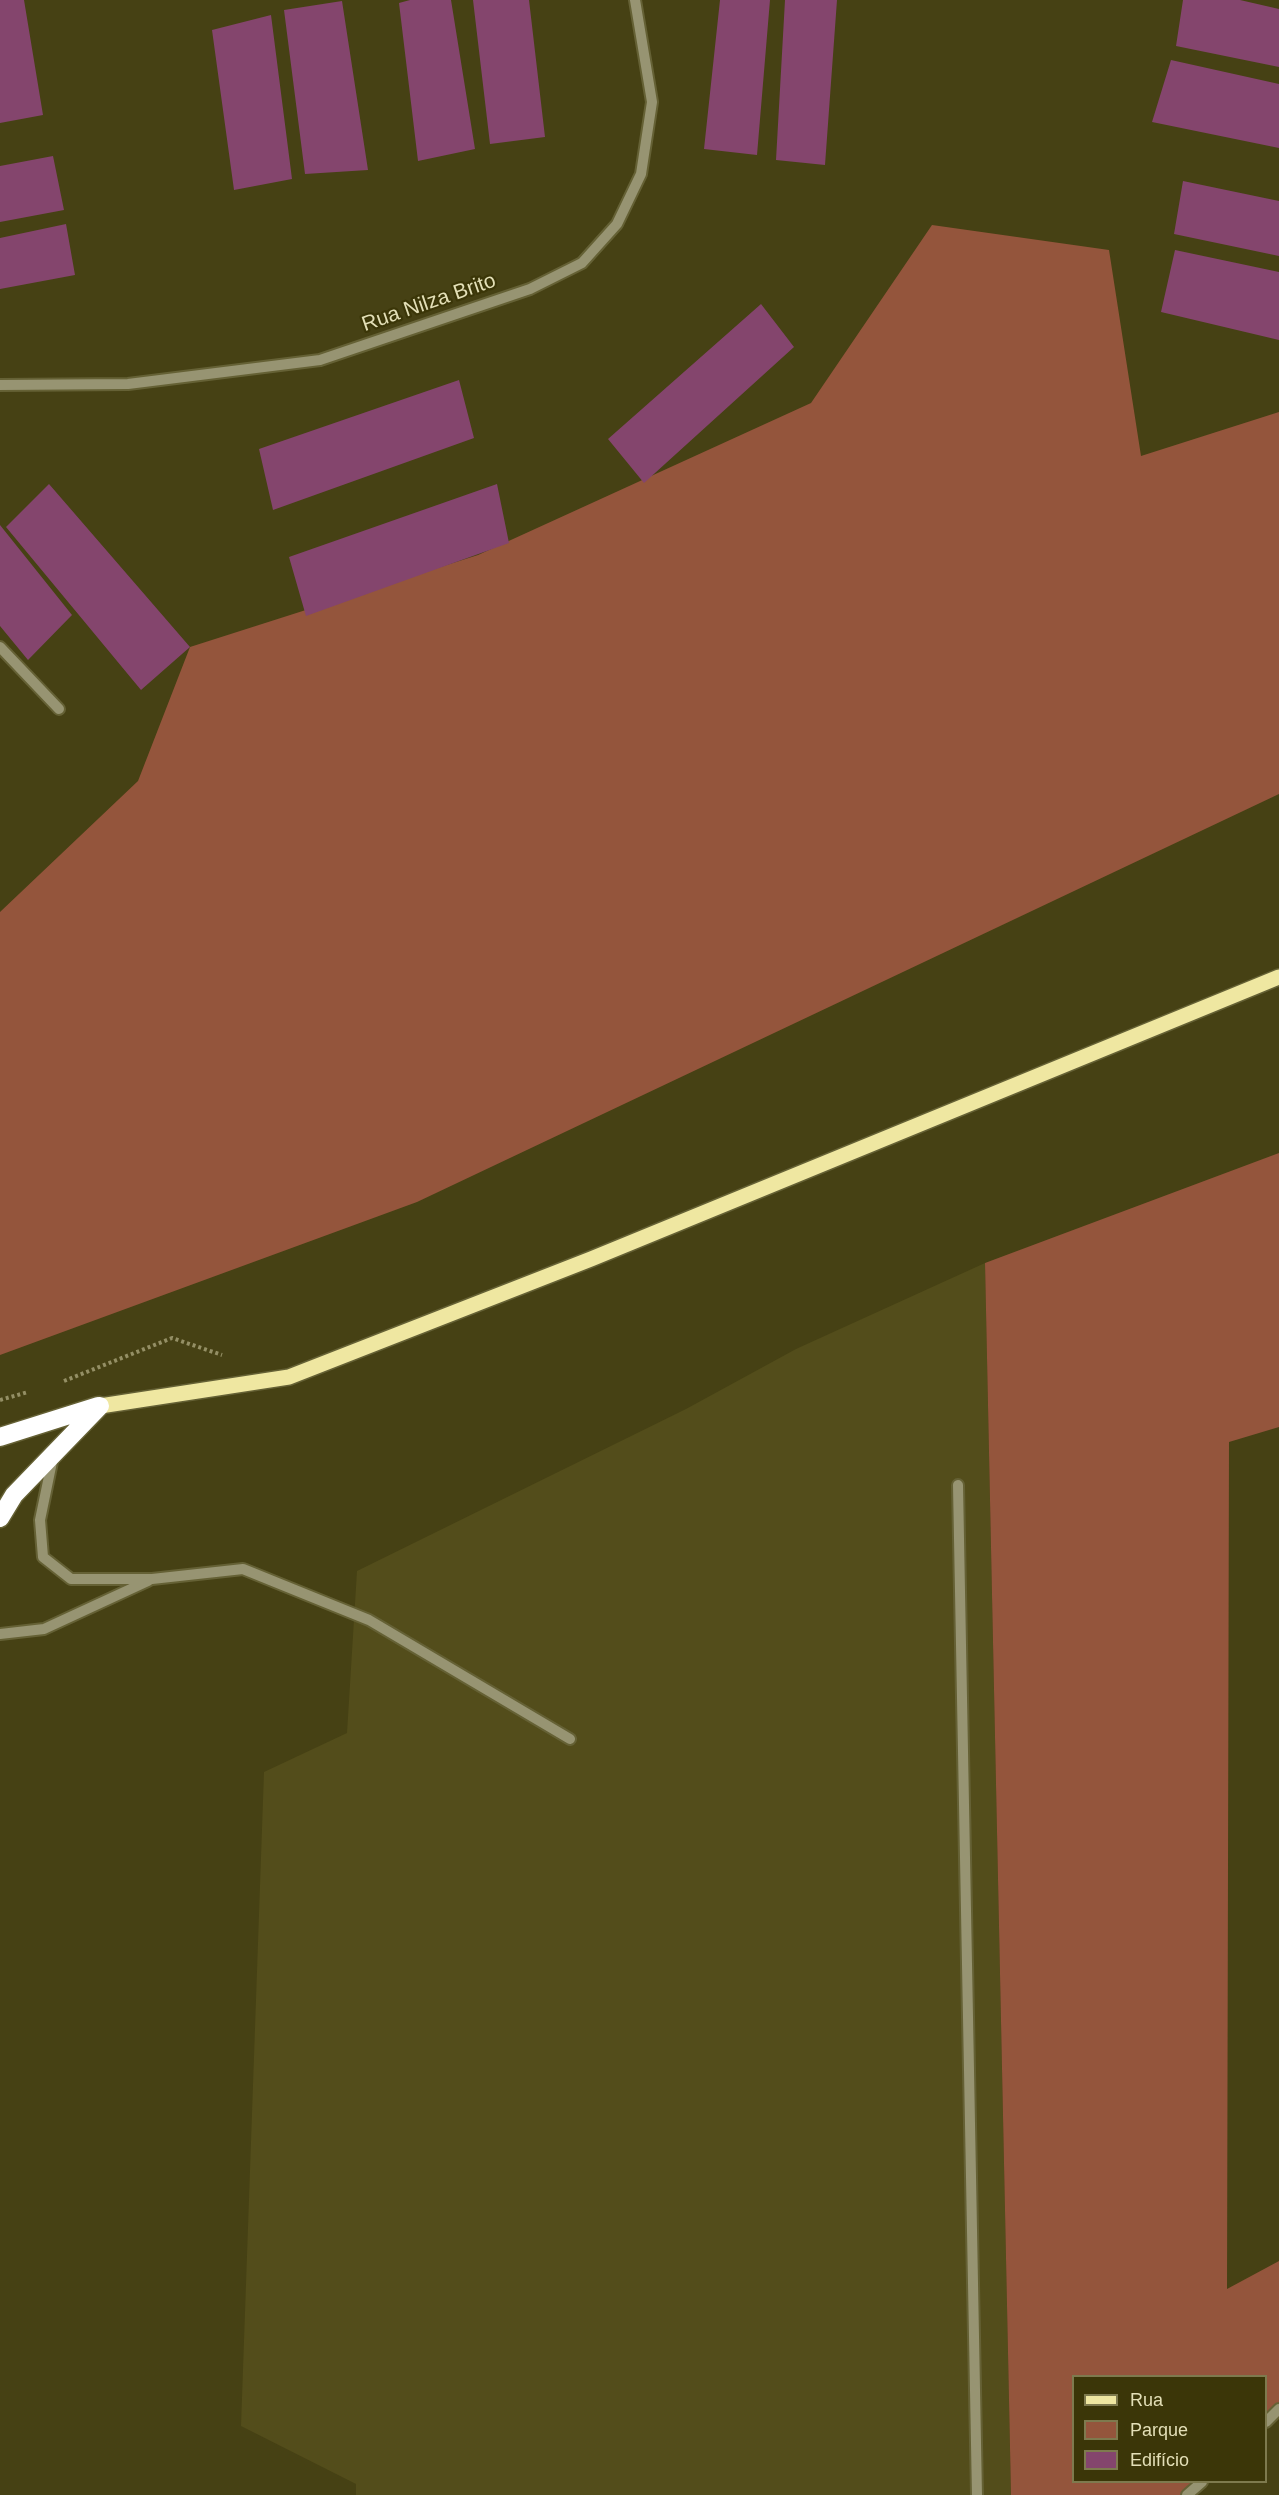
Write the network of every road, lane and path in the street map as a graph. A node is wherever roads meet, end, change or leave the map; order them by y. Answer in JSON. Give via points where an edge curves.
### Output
{"nodes":[{"id":1,"x":635,"y":0,"type":"edge"},
{"id":2,"x":0,"y":385,"type":"edge"},
{"id":3,"x":0,"y":647,"type":"edge"},
{"id":4,"x":59,"y":709,"type":"dead end"},
{"id":5,"x":1279,"y":977,"type":"edge"},
{"id":6,"x":225,"y":1356,"type":"dead end"},
{"id":7,"x":56,"y":1384,"type":"dead end"},
{"id":8,"x":34,"y":1390,"type":"dead end"},
{"id":9,"x":0,"y":1400,"type":"edge"},
{"id":10,"x":100,"y":1406,"type":"junction"},
{"id":11,"x":0,"y":1437,"type":"edge"},
{"id":12,"x":54,"y":1454,"type":"junction"},
{"id":13,"x":958,"y":1485,"type":"dead end"},
{"id":14,"x":0,"y":1518,"type":"edge"},
{"id":15,"x":152,"y":1580,"type":"junction"},
{"id":16,"x":0,"y":1634,"type":"edge"},
{"id":17,"x":570,"y":1739,"type":"dead end"},
{"id":18,"x":1279,"y":2409,"type":"edge"},
{"id":19,"x":1267,"y":2420,"type":"edge"},
{"id":20,"x":1200,"y":2483,"type":"edge"},
{"id":21,"x":977,"y":2495,"type":"edge"},
{"id":22,"x":1187,"y":2495,"type":"edge"}],
"edges":[{"from":1,"to":2,"type":"street","name":"Rua Nilza Brito","via":[[652,102],[641,174],[617,224],[582,263],[530,289],[320,360],[128,384]]},
{"from":3,"to":4,"type":"street"},
{"from":5,"to":10,"type":"main road","via":[[591,1259],[289,1377]]},
{"from":6,"to":7,"type":"path","via":[[172,1338]]},
{"from":8,"to":9,"type":"path"},
{"from":10,"to":11,"type":"highway"},
{"from":10,"to":12,"type":"highway"},
{"from":12,"to":14,"type":"highway","via":[[14,1495]]},
{"from":12,"to":15,"type":"street","via":[[40,1520],[43,1557],[71,1579]]},
{"from":13,"to":21,"type":"street"},
{"from":15,"to":16,"type":"street","via":[[44,1629]]},
{"from":15,"to":17,"type":"street","via":[[243,1569],[369,1620]]},
{"from":18,"to":19,"type":"street"},
{"from":20,"to":22,"type":"street"}]}
